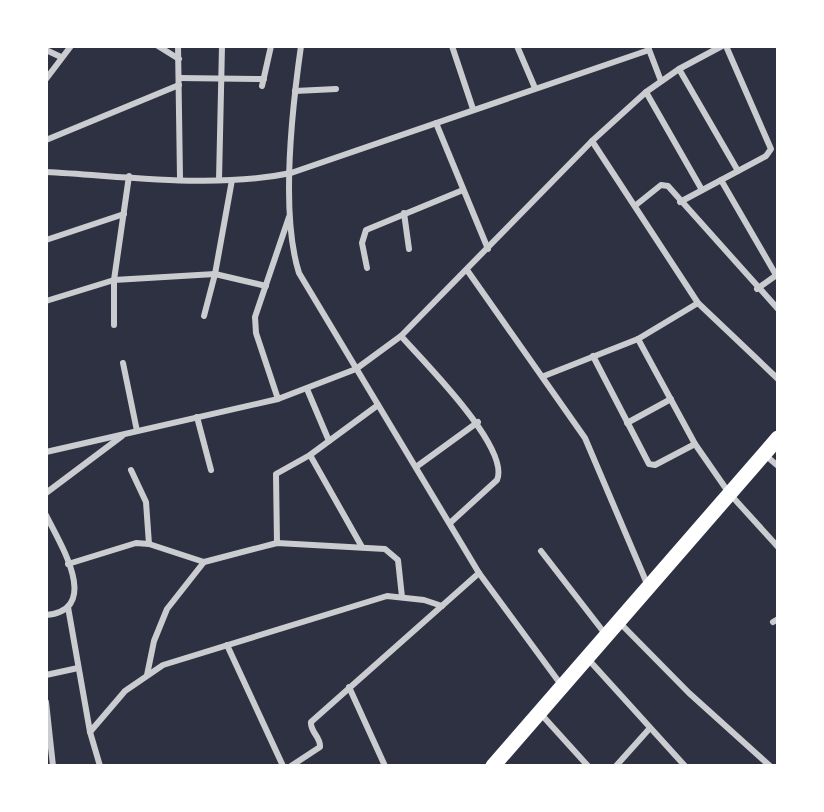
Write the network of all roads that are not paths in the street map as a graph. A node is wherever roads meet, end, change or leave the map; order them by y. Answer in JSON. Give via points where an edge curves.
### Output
{"nodes":[{"id":1,"x":71,"y":46,"type":"edge"},
{"id":2,"x":158,"y":46,"type":"edge"},
{"id":3,"x":178,"y":46,"type":"edge"},
{"id":4,"x":222,"y":46,"type":"edge"},
{"id":5,"x":271,"y":46,"type":"edge"},
{"id":6,"x":301,"y":46,"type":"edge"},
{"id":7,"x":452,"y":46,"type":"edge"},
{"id":8,"x":517,"y":46,"type":"edge"},
{"id":9,"x":724,"y":46,"type":"edge"},
{"id":10,"x":648,"y":48,"type":"edge"},
{"id":11,"x":46,"y":50,"type":"edge"},
{"id":12,"x":62,"y":57,"type":"junction"},
{"id":13,"x":178,"y":58,"type":"junction"},
{"id":14,"x":679,"y":69,"type":"junction"},
{"id":15,"x":221,"y":78,"type":"junction"},
{"id":16,"x":46,"y":80,"type":"edge"},
{"id":17,"x":661,"y":81,"type":"junction"},
{"id":18,"x":179,"y":82,"type":"junction"},
{"id":19,"x":535,"y":88,"type":"junction"},
{"id":20,"x":336,"y":89,"type":"dead end"},
{"id":21,"x":295,"y":91,"type":"junction"},
{"id":22,"x":646,"y":92,"type":"junction"},
{"id":23,"x":473,"y":109,"type":"junction"},
{"id":24,"x":436,"y":123,"type":"junction"},
{"id":25,"x":46,"y":140,"type":"edge"},
{"id":26,"x":592,"y":141,"type":"junction"},
{"id":27,"x":738,"y":171,"type":"junction"},
{"id":28,"x":46,"y":172,"type":"edge"},
{"id":29,"x":291,"y":172,"type":"junction"},
{"id":30,"x":129,"y":176,"type":"junction"},
{"id":31,"x":180,"y":178,"type":"junction"},
{"id":32,"x":219,"y":180,"type":"junction"},
{"id":33,"x":232,"y":180,"type":"junction"},
{"id":34,"x":721,"y":180,"type":"junction"},
{"id":35,"x":463,"y":190,"type":"junction"},
{"id":36,"x":702,"y":190,"type":"junction"},
{"id":37,"x":680,"y":202,"type":"junction"},
{"id":38,"x":636,"y":205,"type":"junction"},
{"id":39,"x":291,"y":212,"type":"junction"},
{"id":40,"x":404,"y":213,"type":"junction"},
{"id":41,"x":124,"y":214,"type":"junction"},
{"id":42,"x":46,"y":240,"type":"edge"},
{"id":43,"x":409,"y":249,"type":"dead end"},
{"id":44,"x":488,"y":249,"type":"junction"},
{"id":45,"x":368,"y":268,"type":"dead end"},
{"id":46,"x":467,"y":270,"type":"junction"},
{"id":47,"x":215,"y":274,"type":"junction"},
{"id":48,"x":777,"y":275,"type":"edge"},
{"id":49,"x":114,"y":280,"type":"junction"},
{"id":50,"x":266,"y":286,"type":"junction"},
{"id":51,"x":757,"y":289,"type":"junction"},
{"id":52,"x":46,"y":301,"type":"edge"},
{"id":53,"x":698,"y":303,"type":"junction"},
{"id":54,"x":777,"y":309,"type":"edge"},
{"id":55,"x":204,"y":316,"type":"dead end"},
{"id":56,"x":114,"y":325,"type":"dead end"},
{"id":57,"x":401,"y":336,"type":"junction"},
{"id":58,"x":638,"y":339,"type":"junction"},
{"id":59,"x":593,"y":356,"type":"junction"},
{"id":60,"x":123,"y":363,"type":"dead end"},
{"id":61,"x":356,"y":369,"type":"junction"},
{"id":62,"x":544,"y":376,"type":"junction"},
{"id":63,"x":777,"y":379,"type":"edge"},
{"id":64,"x":307,"y":389,"type":"junction"},
{"id":65,"x":278,"y":399,"type":"junction"},
{"id":66,"x":671,"y":399,"type":"junction"},
{"id":67,"x":378,"y":405,"type":"junction"},
{"id":68,"x":197,"y":417,"type":"junction"},
{"id":69,"x":478,"y":422,"type":"junction"},
{"id":70,"x":627,"y":423,"type":"junction"},
{"id":71,"x":136,"y":432,"type":"junction"},
{"id":72,"x":125,"y":434,"type":"junction"},
{"id":73,"x":777,"y":438,"type":"edge"},
{"id":74,"x":329,"y":441,"type":"junction"},
{"id":75,"x":695,"y":444,"type":"junction"},
{"id":76,"x":46,"y":452,"type":"edge"},
{"id":77,"x":763,"y":454,"type":"junction"},
{"id":78,"x":310,"y":455,"type":"junction"},
{"id":79,"x":777,"y":466,"type":"edge"},
{"id":80,"x":416,"y":467,"type":"junction"},
{"id":81,"x":131,"y":470,"type":"dead end"},
{"id":82,"x":211,"y":470,"type":"dead end"},
{"id":83,"x":46,"y":493,"type":"edge"},
{"id":84,"x":729,"y":494,"type":"junction"},
{"id":85,"x":46,"y":515,"type":"edge"},
{"id":86,"x":450,"y":523,"type":"junction"},
{"id":87,"x":277,"y":543,"type":"junction"},
{"id":88,"x":149,"y":544,"type":"junction"},
{"id":89,"x":777,"y":546,"type":"edge"},
{"id":90,"x":362,"y":547,"type":"junction"},
{"id":91,"x":541,"y":551,"type":"dead end"},
{"id":92,"x":204,"y":562,"type":"junction"},
{"id":93,"x":68,"y":564,"type":"junction"},
{"id":94,"x":479,"y":573,"type":"junction"},
{"id":95,"x":648,"y":586,"type":"junction"},
{"id":96,"x":402,"y":597,"type":"junction"},
{"id":97,"x":442,"y":606,"type":"junction"},
{"id":98,"x":68,"y":607,"type":"junction"},
{"id":99,"x":46,"y":615,"type":"edge"},
{"id":100,"x":618,"y":621,"type":"junction"},
{"id":101,"x":606,"y":636,"type":"junction"},
{"id":102,"x":227,"y":645,"type":"junction"},
{"id":103,"x":587,"y":658,"type":"junction"},
{"id":104,"x":78,"y":668,"type":"junction"},
{"id":105,"x":46,"y":675,"type":"edge"},
{"id":106,"x":147,"y":675,"type":"junction"},
{"id":107,"x":562,"y":686,"type":"junction"},
{"id":108,"x":349,"y":687,"type":"junction"},
{"id":109,"x":46,"y":702,"type":"edge"},
{"id":110,"x":539,"y":712,"type":"junction"},
{"id":111,"x":650,"y":728,"type":"junction"},
{"id":112,"x":90,"y":732,"type":"junction"},
{"id":113,"x":53,"y":765,"type":"edge"},
{"id":114,"x":99,"y":765,"type":"edge"},
{"id":115,"x":283,"y":765,"type":"edge"},
{"id":116,"x":291,"y":765,"type":"edge"},
{"id":117,"x":386,"y":765,"type":"edge"},
{"id":118,"x":493,"y":765,"type":"edge"},
{"id":119,"x":588,"y":765,"type":"edge"},
{"id":120,"x":616,"y":765,"type":"edge"},
{"id":121,"x":685,"y":765,"type":"edge"},
{"id":122,"x":770,"y":765,"type":"edge"}],
"edges":[{"from":1,"to":12,"type":"street"},
{"from":2,"to":13,"type":"street"},
{"from":3,"to":13,"type":"street"},
{"from":4,"to":15,"type":"street"},
{"from":5,"to":15,"type":"street","via":[[263,82]]},
{"from":6,"to":21,"type":"street"},
{"from":7,"to":23,"type":"street"},
{"from":8,"to":19,"type":"street"},
{"from":9,"to":14,"type":"street"},
{"from":9,"to":27,"type":"street","via":[[771,145],[766,156]]},
{"from":10,"to":17,"type":"street"},
{"from":10,"to":19,"type":"street"},
{"from":11,"to":12,"type":"street"},
{"from":12,"to":16,"type":"street"},
{"from":13,"to":18,"type":"street"},
{"from":14,"to":17,"type":"street"},
{"from":14,"to":27,"type":"street"},
{"from":15,"to":18,"type":"street"},
{"from":15,"to":32,"type":"street"},
{"from":17,"to":22,"type":"street"},
{"from":18,"to":25,"type":"street"},
{"from":18,"to":31,"type":"street"},
{"from":19,"to":23,"type":"street"},
{"from":20,"to":21,"type":"street"},
{"from":21,"to":29,"type":"street"},
{"from":22,"to":26,"type":"street"},
{"from":22,"to":36,"type":"street"},
{"from":23,"to":24,"type":"street"},
{"from":24,"to":29,"type":"street"},
{"from":24,"to":35,"type":"street"},
{"from":26,"to":38,"type":"street"},
{"from":26,"to":44,"type":"street"},
{"from":27,"to":34,"type":"street"},
{"from":28,"to":30,"type":"street"},
{"from":29,"to":33,"type":"street"},
{"from":29,"to":39,"type":"street"},
{"from":30,"to":31,"type":"street"},
{"from":30,"to":41,"type":"street"},
{"from":31,"to":32,"type":"street"},
{"from":32,"to":33,"type":"street"},
{"from":33,"to":47,"type":"street"},
{"from":34,"to":36,"type":"street"},
{"from":34,"to":48,"type":"street"},
{"from":35,"to":40,"type":"street"},
{"from":35,"to":44,"type":"street"},
{"from":36,"to":37,"type":"street"},
{"from":37,"to":38,"type":"street","via":[[663,184]]},
{"from":37,"to":51,"type":"street"},
{"from":38,"to":53,"type":"street"},
{"from":39,"to":50,"type":"street"},
{"from":39,"to":61,"type":"street","via":[[299,273]]},
{"from":40,"to":43,"type":"street"},
{"from":40,"to":45,"type":"street","via":[[366,230],[362,243]]},
{"from":41,"to":42,"type":"street"},
{"from":41,"to":49,"type":"street"},
{"from":44,"to":46,"type":"street"},
{"from":46,"to":57,"type":"street"},
{"from":46,"to":62,"type":"street"},
{"from":47,"to":49,"type":"street"},
{"from":47,"to":50,"type":"street"},
{"from":47,"to":55,"type":"street"},
{"from":48,"to":51,"type":"street"},
{"from":49,"to":52,"type":"street"},
{"from":49,"to":56,"type":"street"},
{"from":50,"to":65,"type":"street","via":[[255,325]]},
{"from":51,"to":54,"type":"street"},
{"from":53,"to":58,"type":"street"},
{"from":53,"to":63,"type":"street"},
{"from":57,"to":61,"type":"street"},
{"from":57,"to":69,"type":"street"},
{"from":58,"to":59,"type":"street"},
{"from":58,"to":66,"type":"street"},
{"from":59,"to":62,"type":"street"},
{"from":59,"to":70,"type":"street"},
{"from":60,"to":71,"type":"street"},
{"from":61,"to":64,"type":"street"},
{"from":61,"to":67,"type":"street"},
{"from":62,"to":95,"type":"street","via":[[593,453]]},
{"from":64,"to":65,"type":"street"},
{"from":64,"to":74,"type":"street"},
{"from":65,"to":68,"type":"street"},
{"from":66,"to":70,"type":"street"},
{"from":66,"to":75,"type":"street"},
{"from":67,"to":74,"type":"street"},
{"from":67,"to":80,"type":"street"},
{"from":68,"to":71,"type":"street"},
{"from":68,"to":82,"type":"street"},
{"from":69,"to":80,"type":"street"},
{"from":69,"to":86,"type":"street","via":[[499,475]]},
{"from":70,"to":75,"type":"street","via":[[651,465]]},
{"from":71,"to":72,"type":"street"},
{"from":72,"to":76,"type":"street"},
{"from":72,"to":83,"type":"street"},
{"from":73,"to":77,"type":"main road"},
{"from":74,"to":78,"type":"street"},
{"from":75,"to":84,"type":"street"},
{"from":77,"to":79,"type":"street"},
{"from":77,"to":84,"type":"main road"},
{"from":78,"to":87,"type":"street","via":[[276,474]]},
{"from":78,"to":90,"type":"street"},
{"from":80,"to":86,"type":"street"},
{"from":81,"to":88,"type":"street","via":[[146,502]]},
{"from":84,"to":89,"type":"street"},
{"from":84,"to":95,"type":"main road"},
{"from":85,"to":93,"type":"street"},
{"from":86,"to":94,"type":"street"},
{"from":87,"to":90,"type":"street"},
{"from":87,"to":92,"type":"street"},
{"from":88,"to":92,"type":"street"},
{"from":88,"to":93,"type":"street","via":[[124,545]]},
{"from":90,"to":96,"type":"street","via":[[392,553],[400,568]]},
{"from":91,"to":101,"type":"street"},
{"from":92,"to":106,"type":"street","via":[[167,609],[154,641]]},
{"from":93,"to":98,"type":"street","via":[[76,588]]},
{"from":94,"to":97,"type":"street"},
{"from":94,"to":107,"type":"street"},
{"from":95,"to":100,"type":"main road"},
{"from":96,"to":97,"type":"street"},
{"from":96,"to":102,"type":"street","via":[[387,596]]},
{"from":97,"to":108,"type":"street"},
{"from":98,"to":99,"type":"street"},
{"from":98,"to":104,"type":"street"},
{"from":100,"to":101,"type":"main road"},
{"from":100,"to":122,"type":"street","via":[[689,693]]},
{"from":101,"to":103,"type":"main road"},
{"from":102,"to":106,"type":"street","via":[[163,665]]},
{"from":102,"to":115,"type":"street"},
{"from":103,"to":107,"type":"main road"},
{"from":103,"to":111,"type":"street"},
{"from":104,"to":105,"type":"street"},
{"from":104,"to":112,"type":"street"},
{"from":106,"to":112,"type":"street","via":[[125,691]]},
{"from":107,"to":110,"type":"main road"},
{"from":108,"to":116,"type":"street","via":[[311,722],[320,747]]},
{"from":108,"to":117,"type":"street"},
{"from":109,"to":113,"type":"street"},
{"from":110,"to":118,"type":"main road"},
{"from":110,"to":119,"type":"street"},
{"from":111,"to":120,"type":"street"},
{"from":111,"to":121,"type":"street"},
{"from":112,"to":114,"type":"street"}]}
